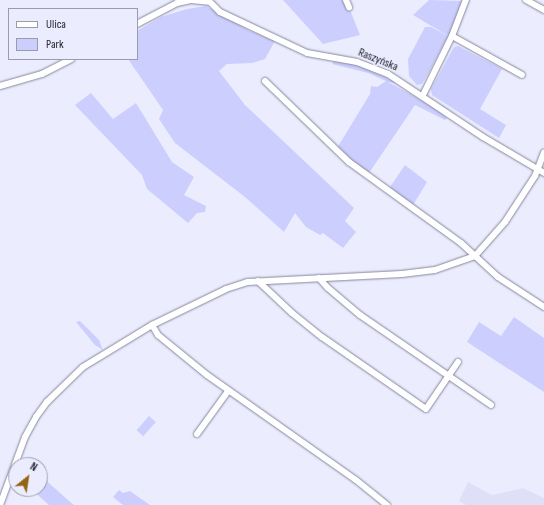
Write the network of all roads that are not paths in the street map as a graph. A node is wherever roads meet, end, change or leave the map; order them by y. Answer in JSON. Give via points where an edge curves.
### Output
{"nodes":[{"id":1,"x":191,"y":0,"type":"edge"},
{"id":2,"x":346,"y":0,"type":"edge"},
{"id":3,"x":466,"y":0,"type":"edge"},
{"id":4,"x":526,"y":0,"type":"edge"},
{"id":5,"x":209,"y":1,"type":"edge"},
{"id":6,"x":174,"y":2,"type":"edge"},
{"id":7,"x":349,"y":7,"type":"dead end"},
{"id":8,"x":544,"y":10,"type":"edge"},
{"id":9,"x":138,"y":23,"type":"edge"},
{"id":10,"x":452,"y":36,"type":"junction"},
{"id":11,"x":69,"y":60,"type":"edge"},
{"id":12,"x":522,"y":75,"type":"dead end"},
{"id":13,"x":265,"y":81,"type":"dead end"},
{"id":14,"x":0,"y":86,"type":"edge"},
{"id":15,"x":423,"y":95,"type":"junction"},
{"id":16,"x":544,"y":153,"type":"edge"},
{"id":17,"x":537,"y":170,"type":"junction"},
{"id":18,"x":544,"y":173,"type":"edge"},
{"id":19,"x":475,"y":256,"type":"junction"},
{"id":20,"x":319,"y":278,"type":"junction"},
{"id":21,"x":258,"y":281,"type":"junction"},
{"id":22,"x":544,"y":307,"type":"edge"},
{"id":23,"x":152,"y":326,"type":"junction"},
{"id":24,"x":458,"y":362,"type":"dead end"},
{"id":25,"x":447,"y":376,"type":"junction"},
{"id":26,"x":229,"y":390,"type":"junction"},
{"id":27,"x":491,"y":405,"type":"dead end"},
{"id":28,"x":197,"y":434,"type":"dead end"},
{"id":29,"x":0,"y":505,"type":"edge"},
{"id":30,"x":387,"y":505,"type":"edge"}],
"edges":[{"from":1,"to":5,"type":"street","name":"Raszyńska"},
{"from":1,"to":6,"type":"street","name":"Raszyńska"},
{"from":2,"to":7,"type":"street"},
{"from":3,"to":10,"type":"street"},
{"from":4,"to":8,"type":"street"},
{"from":5,"to":15,"type":"street","name":"Raszyńska","via":[[220,12],[306,53],[366,65],[388,74]]},
{"from":6,"to":9,"type":"street","name":"Raszyńska"},
{"from":10,"to":12,"type":"street"},
{"from":10,"to":15,"type":"street"},
{"from":11,"to":14,"type":"street","via":[[42,74]]},
{"from":13,"to":19,"type":"street","via":[[349,162]]},
{"from":15,"to":17,"type":"street","name":"Raszyńska","via":[[466,127]]},
{"from":16,"to":17,"type":"street"},
{"from":17,"to":18,"type":"street","name":"Raszyńska"},
{"from":17,"to":19,"type":"street","via":[[505,222]]},
{"from":19,"to":20,"type":"street","via":[[428,271]]},
{"from":19,"to":22,"type":"street","via":[[498,277]]},
{"from":20,"to":21,"type":"street"},
{"from":20,"to":25,"type":"street","via":[[360,315]]},
{"from":21,"to":23,"type":"street","via":[[226,289]]},
{"from":21,"to":25,"type":"street","via":[[322,337],[426,409]]},
{"from":23,"to":26,"type":"street","via":[[158,335]]},
{"from":23,"to":29,"type":"street","via":[[83,367],[47,402],[25,437]]},
{"from":24,"to":25,"type":"street"},
{"from":25,"to":27,"type":"street"},
{"from":26,"to":28,"type":"street"},
{"from":26,"to":30,"type":"street"}]}
